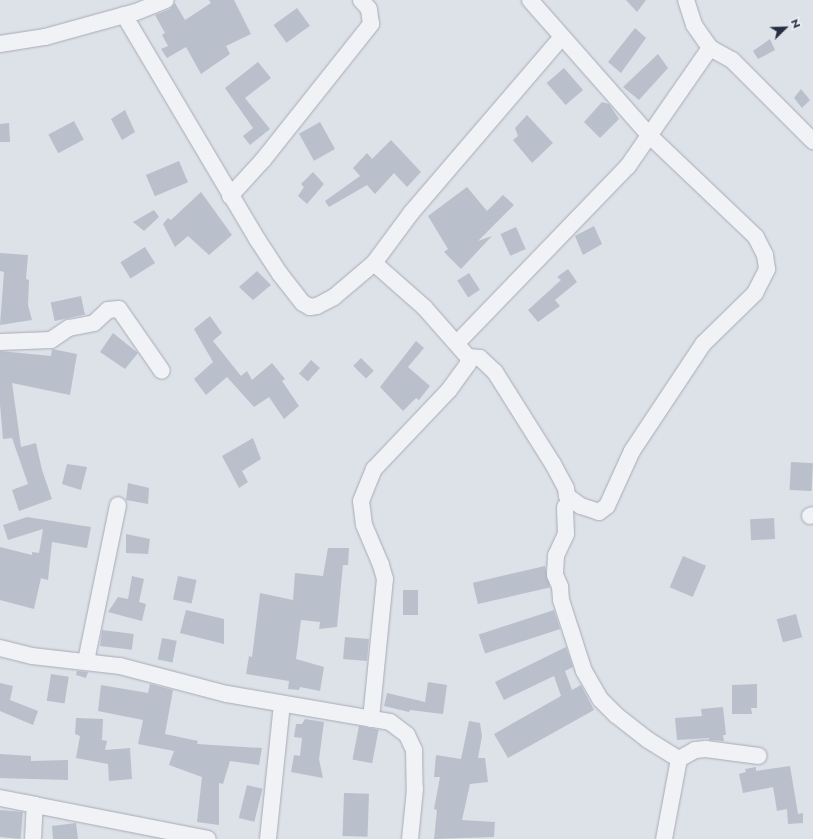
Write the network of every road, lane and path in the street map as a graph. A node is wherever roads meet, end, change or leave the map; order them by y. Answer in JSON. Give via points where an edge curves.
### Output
{"nodes":[{"id":1,"x":166,"y":0,"type":"edge"},
{"id":2,"x":361,"y":0,"type":"edge"},
{"id":3,"x":530,"y":0,"type":"edge"},
{"id":4,"x":686,"y":0,"type":"edge"},
{"id":5,"x":124,"y":15,"type":"junction"},
{"id":6,"x":562,"y":38,"type":"junction"},
{"id":7,"x":0,"y":44,"type":"edge"},
{"id":8,"x":710,"y":48,"type":"junction"},
{"id":9,"x":649,"y":135,"type":"junction"},
{"id":10,"x":813,"y":141,"type":"edge"},
{"id":11,"x":230,"y":196,"type":"junction"},
{"id":12,"x":374,"y":263,"type":"junction"},
{"id":13,"x":0,"y":342,"type":"edge"},
{"id":14,"x":458,"y":342,"type":"junction"},
{"id":15,"x":468,"y":357,"type":"junction"},
{"id":16,"x":162,"y":371,"type":"dead end"},
{"id":17,"x":118,"y":505,"type":"dead end"},
{"id":18,"x":565,"y":507,"type":"dead end"},
{"id":19,"x":0,"y":648,"type":"edge"},
{"id":20,"x":86,"y":661,"type":"junction"},
{"id":21,"x":282,"y":704,"type":"junction"},
{"id":22,"x":371,"y":719,"type":"junction"},
{"id":23,"x":759,"y":756,"type":"dead end"},
{"id":24,"x":679,"y":759,"type":"junction"},
{"id":25,"x":0,"y":798,"type":"edge"},
{"id":26,"x":35,"y":805,"type":"junction"},
{"id":27,"x":33,"y":839,"type":"edge"},
{"id":28,"x":208,"y":839,"type":"edge"},
{"id":29,"x":268,"y":839,"type":"edge"},
{"id":30,"x":410,"y":839,"type":"edge"},
{"id":31,"x":664,"y":839,"type":"edge"}],
"edges":[{"from":1,"to":5,"type":"street"},
{"from":2,"to":11,"type":"street","via":[[369,9],[371,24],[263,160]]},
{"from":3,"to":6,"type":"street"},
{"from":4,"to":8,"type":"street","via":[[694,25]]},
{"from":5,"to":7,"type":"street","via":[[45,36]]},
{"from":5,"to":11,"type":"street"},
{"from":6,"to":9,"type":"street"},
{"from":6,"to":12,"type":"street","via":[[411,213]]},
{"from":8,"to":9,"type":"street"},
{"from":8,"to":10,"type":"street","via":[[732,60]]},
{"from":9,"to":14,"type":"street","via":[[628,166]]},
{"from":9,"to":15,"type":"street","via":[[756,237],[765,255],[767,269],[755,293],[703,344],[691,361],[632,450],[607,506],[599,512],[581,506],[567,496],[566,488],[553,464],[495,372],[480,358]]},
{"from":11,"to":12,"type":"street","via":[[280,274],[303,303],[310,307],[334,297]]},
{"from":12,"to":14,"type":"street","via":[[425,308]]},
{"from":13,"to":16,"type":"street","via":[[51,340],[69,328],[94,323],[108,310],[119,309]]},
{"from":14,"to":15,"type":"street"},
{"from":15,"to":22,"type":"street","via":[[468,364],[449,390],[374,469],[361,501],[364,525],[382,565],[385,579]]},
{"from":17,"to":20,"type":"street"},
{"from":18,"to":24,"type":"street","via":[[566,534],[556,554],[555,571],[561,600],[584,671],[600,699],[616,715],[648,740]]},
{"from":19,"to":20,"type":"street","via":[[32,656]]},
{"from":20,"to":21,"type":"street","via":[[120,666],[227,694]]},
{"from":21,"to":22,"type":"street"},
{"from":21,"to":29,"type":"street"},
{"from":22,"to":30,"type":"street","via":[[390,722],[400,728],[408,735],[414,750],[416,789]]},
{"from":23,"to":24,"type":"street","via":[[706,749],[695,750]]},
{"from":24,"to":31,"type":"street"},
{"from":25,"to":26,"type":"street"},
{"from":26,"to":27,"type":"street"},
{"from":26,"to":28,"type":"street"}]}
